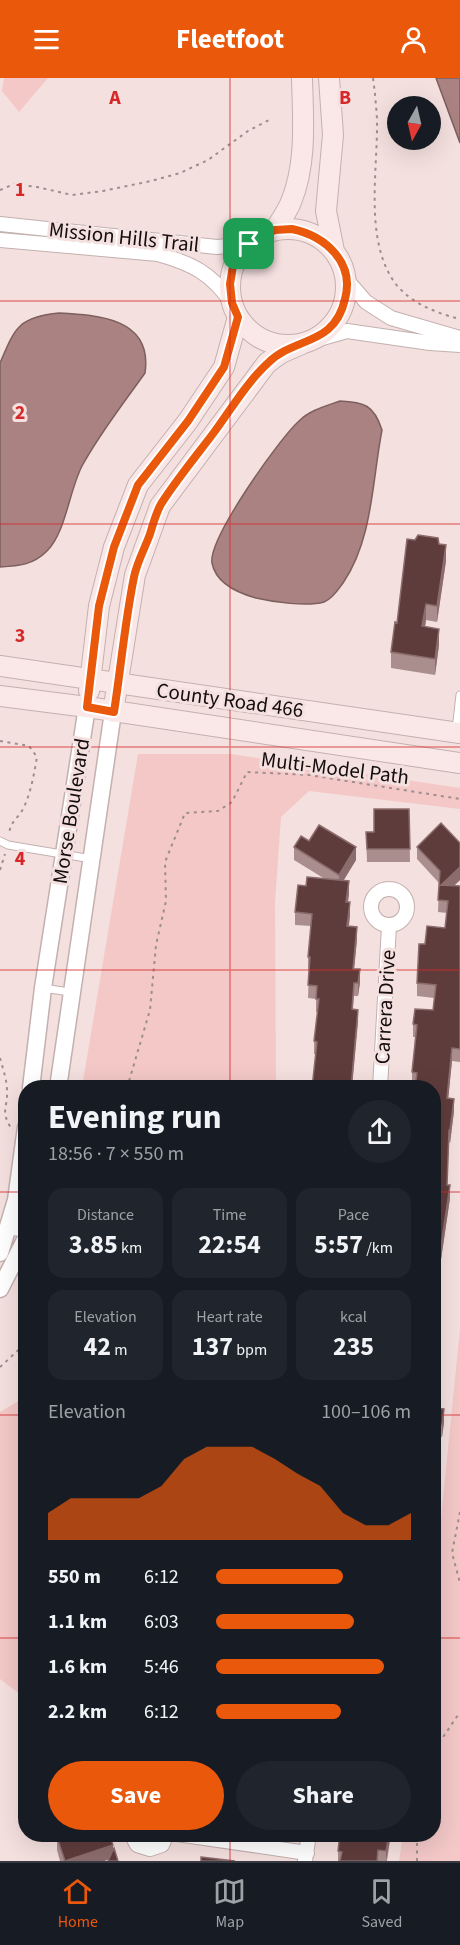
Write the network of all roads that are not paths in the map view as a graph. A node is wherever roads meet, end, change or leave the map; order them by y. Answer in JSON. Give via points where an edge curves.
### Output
{"nodes":[{"id":1,"x":302,"y":78,"type":"edge"},
{"id":2,"x":329,"y":78,"type":"edge"},
{"id":3,"x":0,"y":224,"type":"edge"},
{"id":4,"x":275,"y":230,"type":"junction"},
{"id":5,"x":0,"y":240,"type":"edge"},
{"id":6,"x":249,"y":244,"type":"junction"},
{"id":7,"x":334,"y":252,"type":"junction"},
{"id":8,"x":346,"y":279,"type":"junction"},
{"id":9,"x":235,"y":310,"type":"junction"},
{"id":10,"x":460,"y":338,"type":"edge"},
{"id":11,"x":307,"y":342,"type":"junction"},
{"id":12,"x":460,"y":345,"type":"edge"},
{"id":13,"x":0,"y":666,"type":"edge"},
{"id":14,"x":90,"y":678,"type":"junction"},
{"id":15,"x":118,"y":683,"type":"junction"},
{"id":16,"x":0,"y":696,"type":"edge"},
{"id":17,"x":460,"y":696,"type":"edge"},
{"id":18,"x":87,"y":707,"type":"junction"},
{"id":19,"x":114,"y":712,"type":"junction"},
{"id":20,"x":458,"y":733,"type":"edge"},
{"id":21,"x":460,"y":763,"type":"edge"},
{"id":22,"x":0,"y":841,"type":"edge"},
{"id":23,"x":63,"y":854,"type":"junction"},
{"id":24,"x":92,"y":859,"type":"junction"},
{"id":25,"x":389,"y":926,"type":"dead end"},
{"id":26,"x":43,"y":988,"type":"junction"},
{"id":27,"x":72,"y":992,"type":"junction"},
{"id":28,"x":32,"y":1080,"type":"edge"},
{"id":29,"x":59,"y":1080,"type":"edge"},
{"id":30,"x":380,"y":1080,"type":"edge"},
{"id":31,"x":18,"y":1208,"type":"edge"},
{"id":32,"x":9,"y":1227,"type":"junction"},
{"id":33,"x":18,"y":1229,"type":"edge"},
{"id":34,"x":0,"y":1253,"type":"edge"},
{"id":35,"x":18,"y":1253,"type":"edge"},
{"id":36,"x":0,"y":1288,"type":"edge"},
{"id":37,"x":135,"y":1842,"type":"edge"},
{"id":38,"x":163,"y":1842,"type":"edge"},
{"id":39,"x":222,"y":1842,"type":"edge"},
{"id":40,"x":308,"y":1842,"type":"edge"},
{"id":41,"x":306,"y":1857,"type":"edge"}],
"edges":[{"from":1,"to":4,"type":"main road","via":[[303,141],[298,179],[291,203]]},
{"from":2,"to":7,"type":"main road","via":[[333,135],[327,211]]},
{"from":3,"to":6,"type":"street","name":"Mission Hills Trail","via":[[217,248]]},
{"from":4,"to":6,"type":"main road"},
{"from":4,"to":7,"type":"main road","via":[[308,232]]},
{"from":5,"to":9,"type":"street","name":"Mission Hills Trail","via":[[158,254],[196,267],[210,277],[220,285]]},
{"from":6,"to":9,"type":"main road","via":[[233,266],[230,284]]},
{"from":7,"to":8,"type":"main road"},
{"from":8,"to":10,"type":"street","via":[[366,302],[391,318]]},
{"from":8,"to":11,"type":"main road","via":[[346,298],[339,315],[328,330]]},
{"from":9,"to":11,"type":"main road","via":[[252,333],[267,342]]},
{"from":9,"to":14,"type":"main road","name":"Morse Boulevard","via":[[224,367],[138,485],[114,547],[99,606]]},
{"from":11,"to":12,"type":"street","via":[[347,332]]},
{"from":11,"to":15,"type":"main road","name":"Morse Boulevard","via":[[267,363],[160,506],[135,574]]},
{"from":13,"to":14,"type":"main road","name":"County Road 466"},
{"from":14,"to":15,"type":"main road","name":"County Road 466"},
{"from":14,"to":18,"type":"main road","name":"Morse Boulevard"},
{"from":15,"to":19,"type":"main road","name":"Morse Boulevard"},
{"from":15,"to":20,"type":"main road","name":"County Road 466"},
{"from":16,"to":18,"type":"main road","name":"County Road 466"},
{"from":17,"to":20,"type":"lane"},
{"from":18,"to":19,"type":"main road","name":"County Road 466"},
{"from":18,"to":23,"type":"street","name":"Morse Boulevard"},
{"from":19,"to":21,"type":"main road","name":"County Road 466"},
{"from":19,"to":24,"type":"street","name":"Morse Boulevard"},
{"from":22,"to":23,"type":"lane"},
{"from":23,"to":24,"type":"lane"},
{"from":23,"to":26,"type":"street","name":"Morse Boulevard"},
{"from":24,"to":27,"type":"street","name":"Morse Boulevard"},
{"from":25,"to":30,"type":"street","name":"Carrera Drive"},
{"from":26,"to":27,"type":"lane"},
{"from":26,"to":28,"type":"street","name":"Morse Boulevard"},
{"from":27,"to":29,"type":"street","name":"Morse Boulevard"},
{"from":31,"to":32,"type":"street"},
{"from":32,"to":33,"type":"street"},
{"from":32,"to":34,"type":"street"},
{"from":35,"to":36,"type":"street"},
{"from":37,"to":38,"type":"street","via":[[150,1849]]},
{"from":39,"to":41,"type":"street"},
{"from":40,"to":41,"type":"street"}]}
